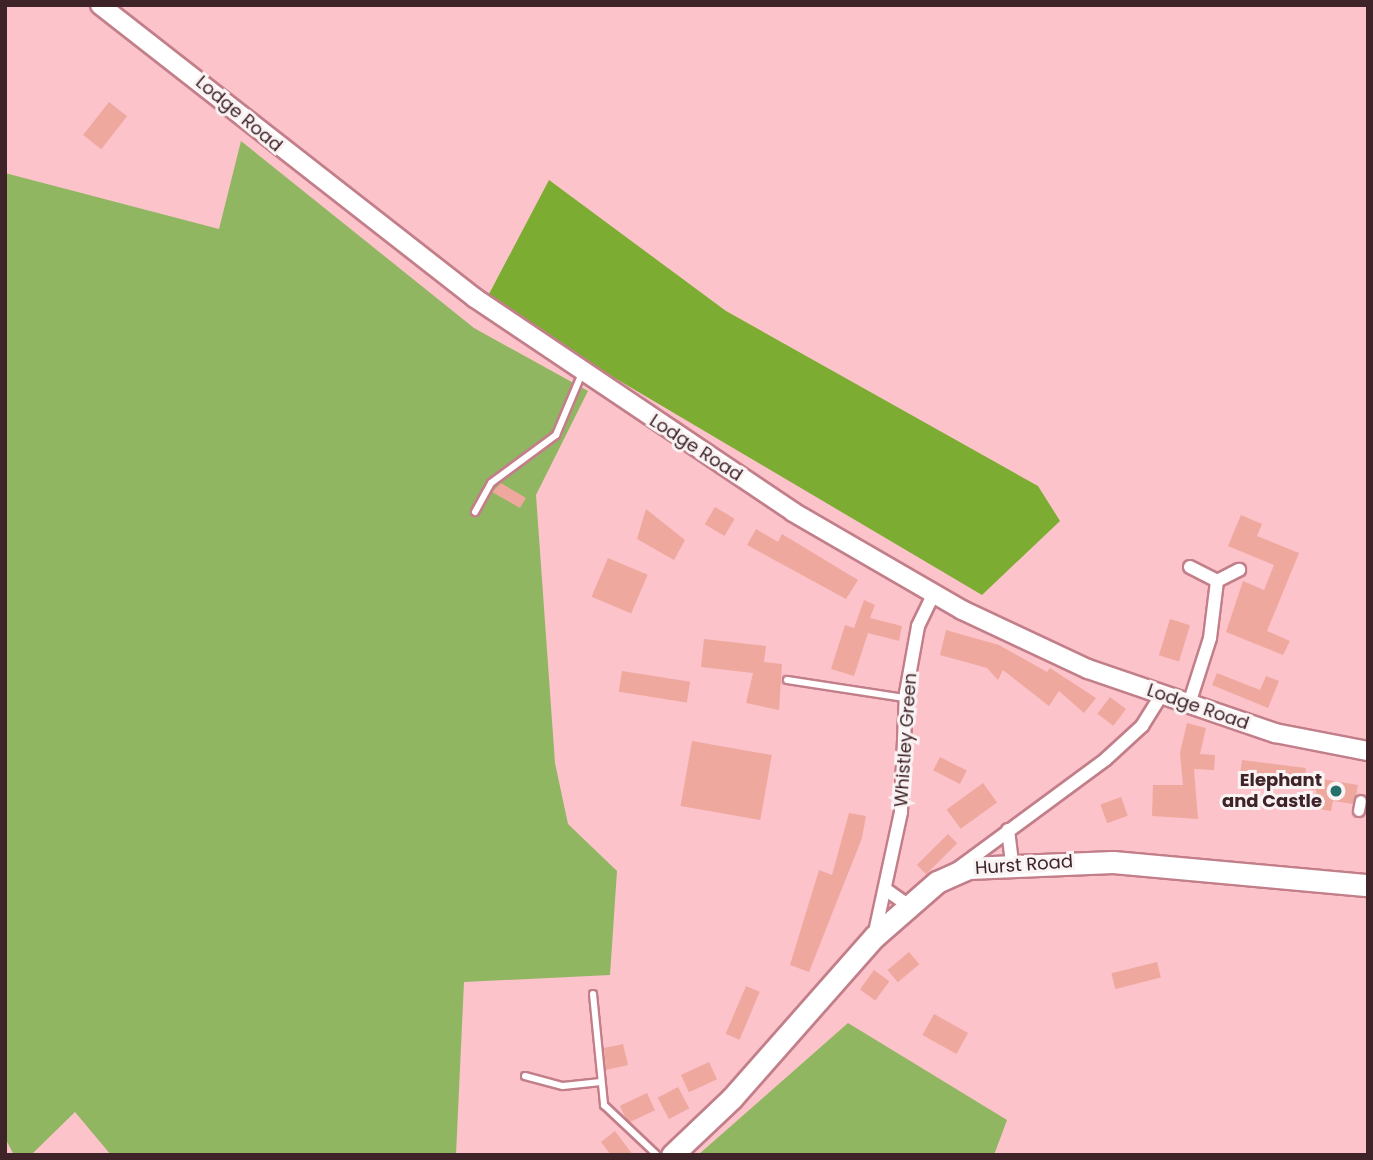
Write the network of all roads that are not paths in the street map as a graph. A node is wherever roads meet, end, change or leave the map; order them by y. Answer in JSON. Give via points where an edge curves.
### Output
{"nodes":[{"id":1,"x":100,"y":5,"type":"edge"},
{"id":2,"x":582,"y":373,"type":"junction"},
{"id":3,"x":475,"y":512,"type":"dead end"},
{"id":4,"x":1190,"y":567,"type":"dead end"},
{"id":5,"x":1239,"y":570,"type":"dead end"},
{"id":6,"x":1217,"y":581,"type":"junction"},
{"id":7,"x":934,"y":593,"type":"junction"},
{"id":8,"x":787,"y":680,"type":"dead end"},
{"id":9,"x":1162,"y":694,"type":"junction"},
{"id":10,"x":905,"y":698,"type":"junction"},
{"id":11,"x":1189,"y":704,"type":"junction"},
{"id":12,"x":1368,"y":751,"type":"edge"},
{"id":13,"x":1008,"y":830,"type":"junction"},
{"id":14,"x":1012,"y":862,"type":"junction"},
{"id":15,"x":954,"y":873,"type":"junction"},
{"id":16,"x":1368,"y":885,"type":"edge"},
{"id":17,"x":885,"y":889,"type":"junction"},
{"id":18,"x":908,"y":905,"type":"junction"},
{"id":19,"x":874,"y":937,"type":"junction"},
{"id":20,"x":593,"y":994,"type":"dead end"},
{"id":21,"x":525,"y":1076,"type":"dead end"},
{"id":22,"x":601,"y":1082,"type":"junction"},
{"id":23,"x":657,"y":1155,"type":"edge"},
{"id":24,"x":672,"y":1155,"type":"edge"}],
"edges":[{"from":1,"to":2,"type":"main road","name":"Lodge Road","via":[[338,196]]},
{"from":2,"to":3,"type":"lane","via":[[556,435],[491,482]]},
{"from":2,"to":7,"type":"main road","name":"Lodge Road","via":[[793,512]]},
{"from":4,"to":6,"type":"street"},
{"from":5,"to":6,"type":"street"},
{"from":6,"to":11,"type":"street","via":[[1210,638]]},
{"from":7,"to":9,"type":"main road","name":"Lodge Road","via":[[1026,641]]},
{"from":7,"to":10,"type":"street","name":"Whistley Green","via":[[918,626]]},
{"from":8,"to":10,"type":"lane"},
{"from":9,"to":11,"type":"main road","name":"Lodge Road"},
{"from":9,"to":13,"type":"street","via":[[1142,726],[1106,759]]},
{"from":10,"to":17,"type":"street","name":"Whistley Green","via":[[901,812]]},
{"from":11,"to":12,"type":"main road","name":"Lodge Road","via":[[1275,733]]},
{"from":13,"to":14,"type":"street"},
{"from":13,"to":15,"type":"street","via":[[977,849]]},
{"from":14,"to":15,"type":"main road","name":"Hurst Road"},
{"from":14,"to":16,"type":"main road","name":"Hurst Road","via":[[1112,862]]},
{"from":15,"to":18,"type":"main road","name":"Hurst Road"},
{"from":17,"to":18,"type":"street"},
{"from":17,"to":19,"type":"street","name":"Whistley Green"},
{"from":18,"to":19,"type":"main road","name":"Hurst Road"},
{"from":19,"to":24,"type":"main road","name":"Hurst Road","via":[[732,1098]]},
{"from":20,"to":22,"type":"lane"},
{"from":21,"to":22,"type":"lane","via":[[564,1086]]},
{"from":22,"to":23,"type":"lane","via":[[607,1111]]}]}
